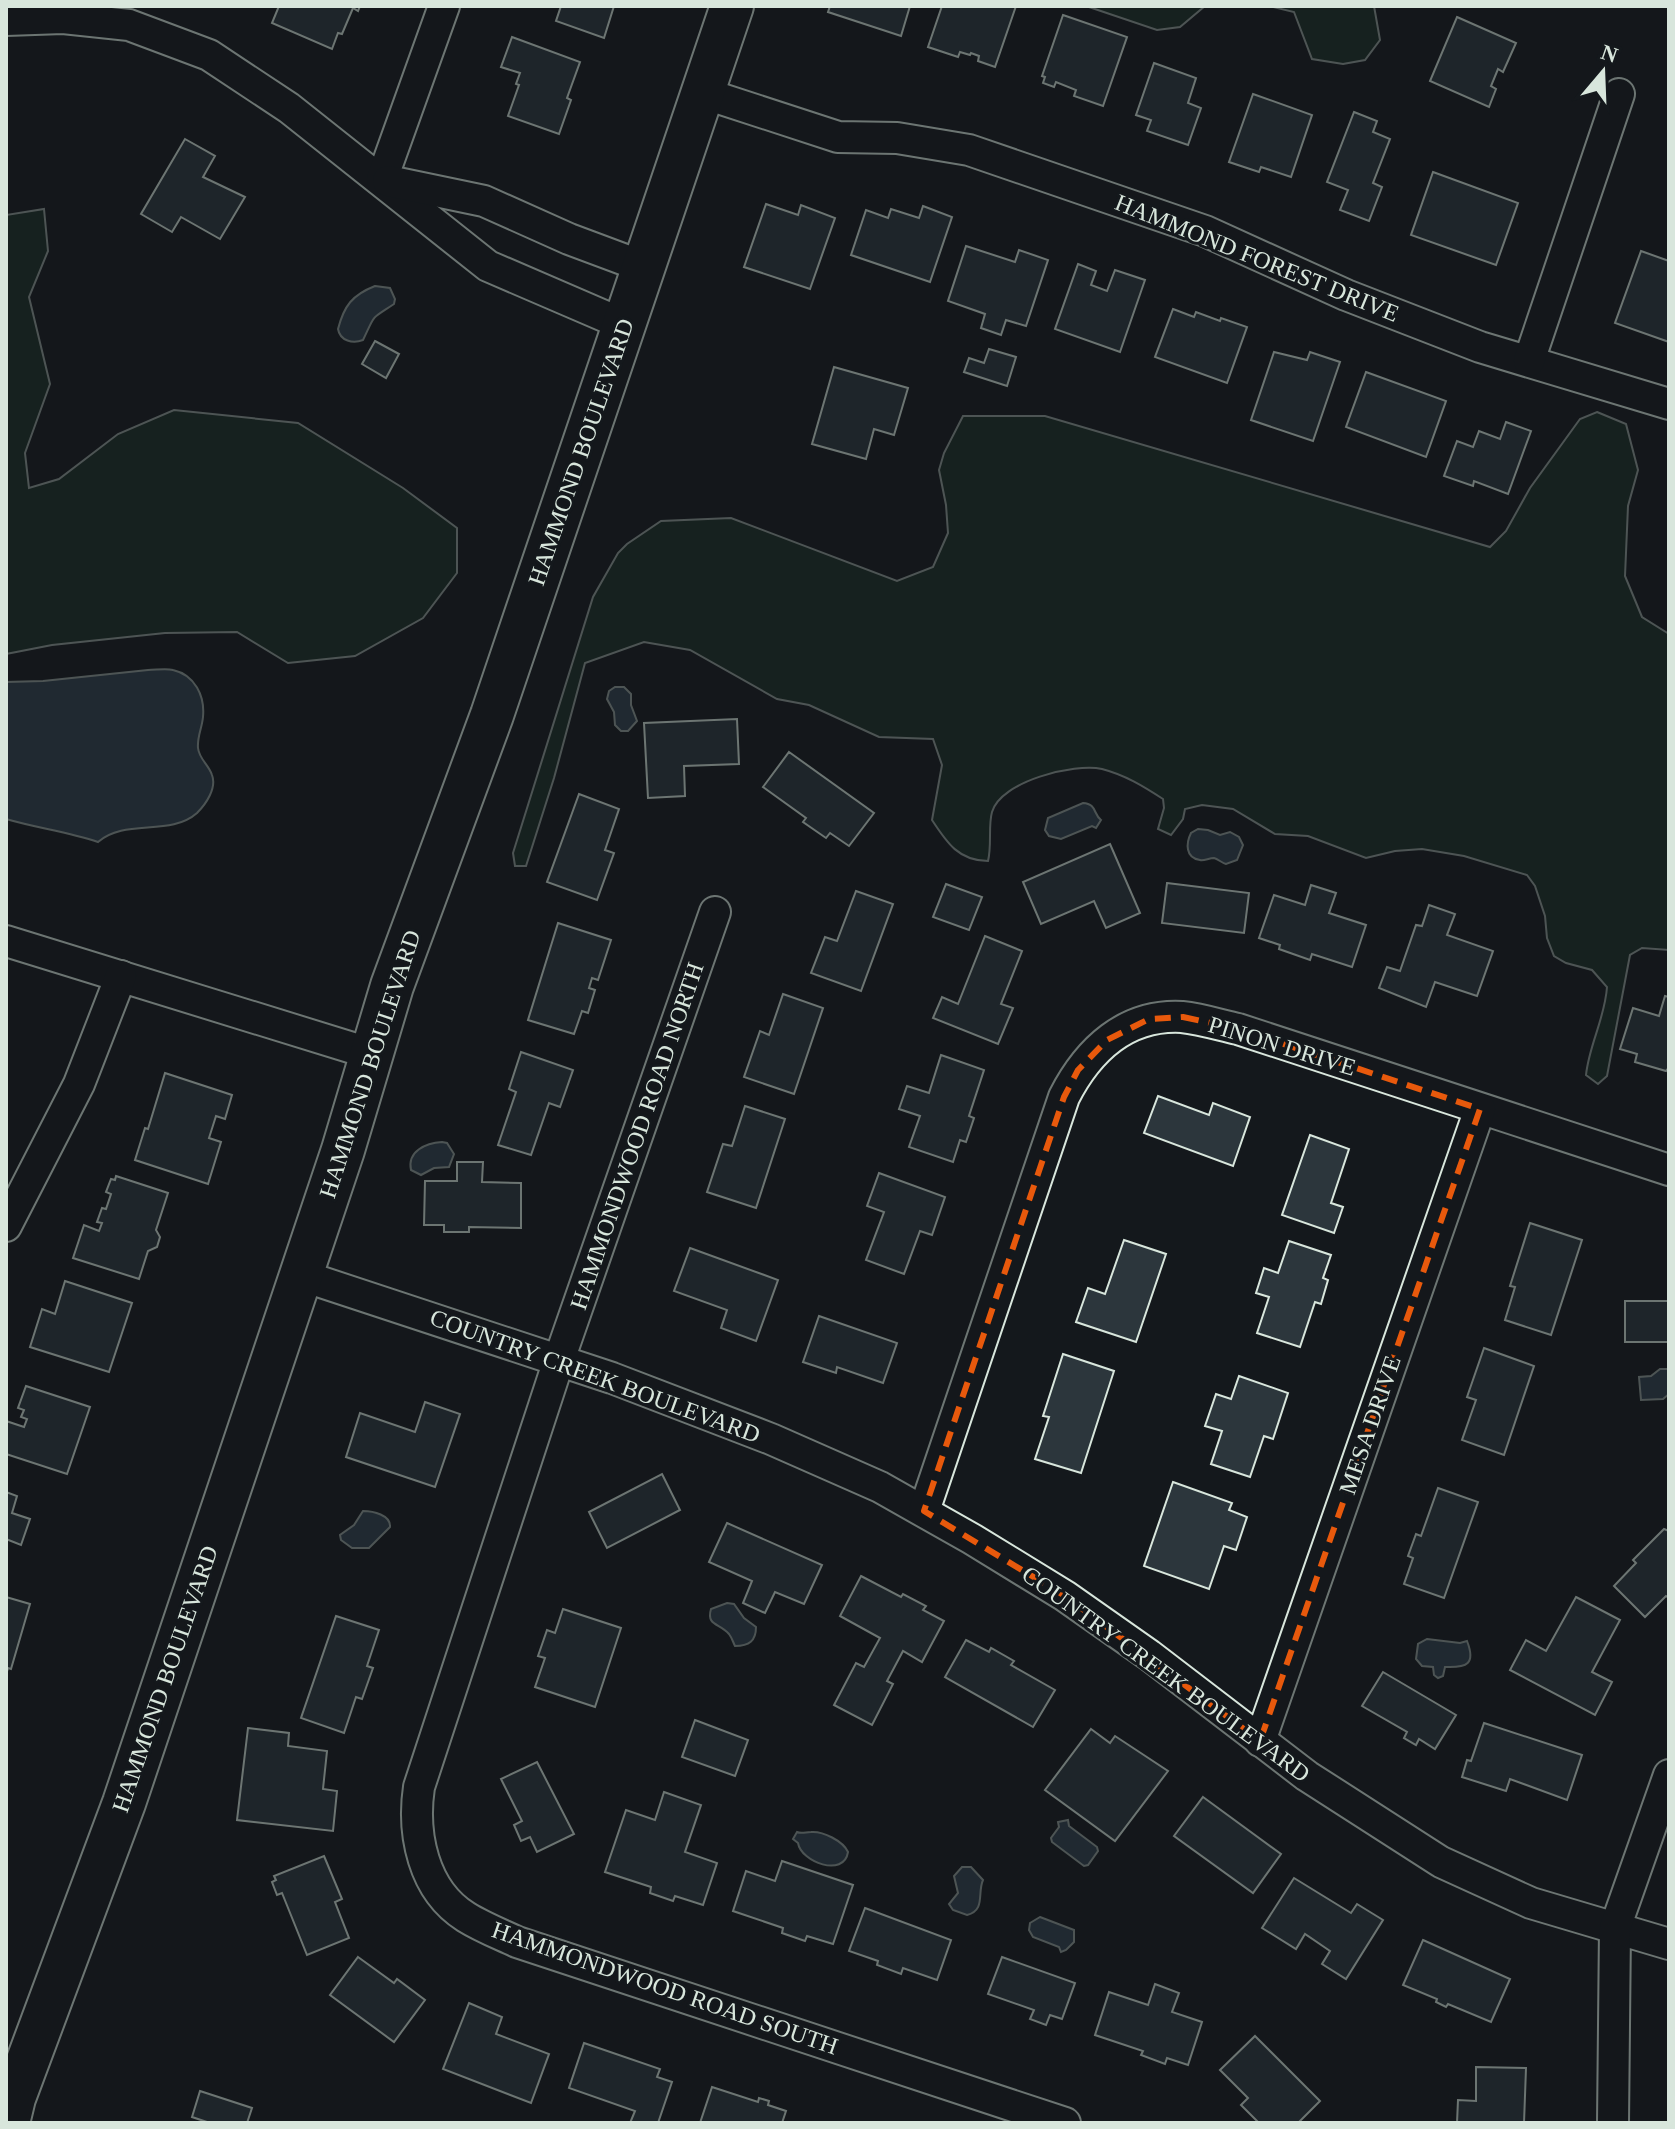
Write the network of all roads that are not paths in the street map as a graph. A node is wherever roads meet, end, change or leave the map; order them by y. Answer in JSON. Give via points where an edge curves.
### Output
{"nodes":[{"id":1,"x":444,"y":6,"type":"edge"},
{"id":2,"x":732,"y":6,"type":"edge"},
{"id":3,"x":6,"y":20,"type":"edge"},
{"id":4,"x":703,"y":93,"type":"junction"},
{"id":5,"x":1619,"y":94,"type":"dead end"},
{"id":6,"x":382,"y":179,"type":"junction"},
{"id":7,"x":644,"y":267,"type":"junction"},
{"id":8,"x":625,"y":325,"type":"junction"},
{"id":9,"x":1529,"y":361,"type":"junction"},
{"id":10,"x":1669,"y":404,"type":"edge"},
{"id":11,"x":715,"y":912,"type":"dead end"},
{"id":12,"x":6,"y":941,"type":"edge"},
{"id":13,"x":121,"y":976,"type":"junction"},
{"id":14,"x":372,"y":1054,"type":"junction"},
{"id":15,"x":1480,"y":1109,"type":"junction"},
{"id":16,"x":1669,"y":1170,"type":"edge"},
{"id":17,"x":6,"y":1226,"type":"edge"},
{"id":18,"x":300,"y":1275,"type":"junction"},
{"id":19,"x":559,"y":1360,"type":"junction"},
{"id":20,"x":924,"y":1511,"type":"junction"},
{"id":21,"x":1260,"y":1741,"type":"junction"},
{"id":22,"x":1669,"y":1775,"type":"edge"},
{"id":23,"x":1615,"y":1928,"type":"junction"},
{"id":24,"x":1669,"y":1944,"type":"edge"},
{"id":25,"x":8,"y":2123,"type":"edge"},
{"id":26,"x":1065,"y":2123,"type":"edge"},
{"id":27,"x":1613,"y":2123,"type":"edge"}],
"edges":[{"from":1,"to":6,"type":"street"},
{"from":2,"to":4,"type":"street","name":"HAMMOND BOULEVARD"},
{"from":3,"to":6,"type":"street","via":[[63,18],[129,25],[209,55]]},
{"from":4,"to":7,"type":"street","name":"HAMMOND BOULEVARD"},
{"from":4,"to":9,"type":"street","name":"HAMMOND FOREST DRIVE","via":[[838,137],[897,138],[969,150],[1205,231],[1346,295]]},
{"from":5,"to":9,"type":"street"},
{"from":6,"to":7,"type":"street","via":[[484,201]]},
{"from":6,"to":8,"type":"street","via":[[488,266]]},
{"from":7,"to":8,"type":"street","name":"HAMMOND BOULEVARD"},
{"from":8,"to":14,"type":"street","name":"HAMMOND BOULEVARD"},
{"from":9,"to":10,"type":"street","name":"HAMMOND FOREST DRIVE"},
{"from":11,"to":19,"type":"street","name":"HAMMONDWOOD ROAD NORTH"},
{"from":12,"to":13,"type":"street"},
{"from":13,"to":14,"type":"street"},
{"from":13,"to":17,"type":"street","via":[[79,1084]]},
{"from":14,"to":18,"type":"street","name":"HAMMOND BOULEVARD"},
{"from":15,"to":16,"type":"street","name":"PINON DRIVE"},
{"from":15,"to":20,"type":"street","name":"PINON DRIVE","via":[[1238,1029],[1183,1017],[1149,1019],[1107,1040],[1078,1070],[1064,1097]]},
{"from":15,"to":21,"type":"street","name":"MESA DRIVE"},
{"from":18,"to":19,"type":"street","name":"COUNTRY CREEK BOULEVARD"},
{"from":18,"to":25,"type":"street","name":"HAMMOND BOULEVARD","via":[[124,1803]]},
{"from":19,"to":20,"type":"street","name":"COUNTRY CREEK BOULEVARD","via":[[771,1439]]},
{"from":19,"to":26,"type":"street","name":"HAMMONDWOOD ROAD SOUTH","via":[[419,1787],[418,1843],[429,1874],[465,1916],[517,1942]]},
{"from":20,"to":21,"type":"street","name":"COUNTRY CREEK BOULEVARD","via":[[1065,1596]]},
{"from":21,"to":23,"type":"street","name":"COUNTRY CREEK BOULEVARD","via":[[1441,1862],[1505,1893]]},
{"from":22,"to":23,"type":"street"},
{"from":23,"to":24,"type":"street","name":"COUNTRY CREEK BOULEVARD"},
{"from":23,"to":27,"type":"street"}]}
